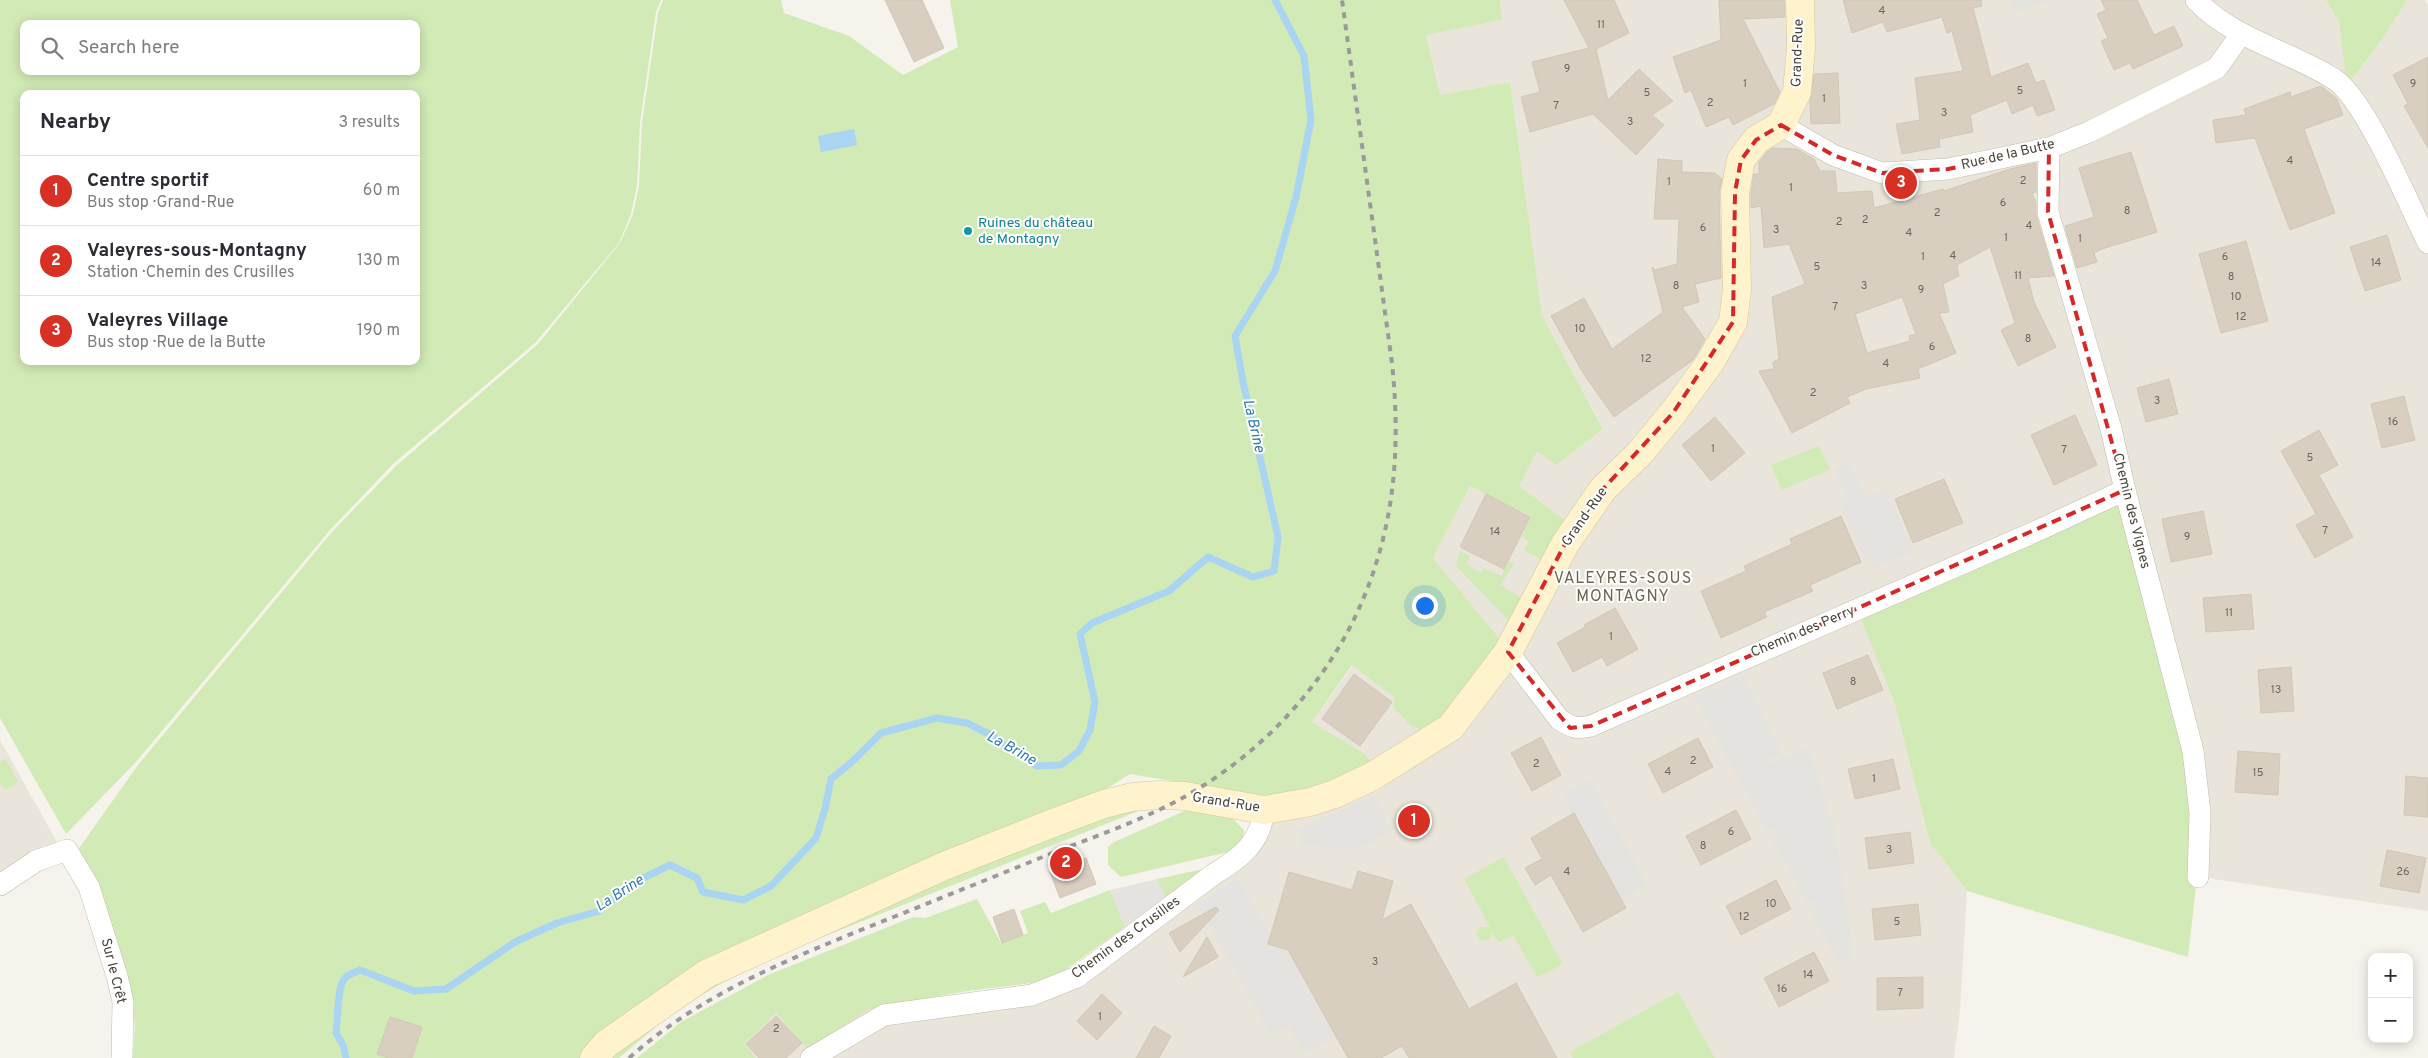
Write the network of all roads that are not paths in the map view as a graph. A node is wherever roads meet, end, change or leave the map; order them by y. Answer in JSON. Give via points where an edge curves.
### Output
{"nodes":[{"id":1,"x":1800,"y":0,"type":"edge"},
{"id":2,"x":2196,"y":0,"type":"edge"},
{"id":3,"x":2241,"y":34,"type":"junction"},
{"id":4,"x":1781,"y":125,"type":"junction"},
{"id":5,"x":2049,"y":148,"type":"junction"},
{"id":6,"x":2428,"y":243,"type":"edge"},
{"id":7,"x":2125,"y":490,"type":"junction"},
{"id":8,"x":1508,"y":652,"type":"junction"},
{"id":9,"x":1264,"y":810,"type":"junction"},
{"id":10,"x":2198,"y":877,"type":"dead end"},
{"id":11,"x":0,"y":884,"type":"edge"},
{"id":12,"x":122,"y":1058,"type":"edge"},
{"id":13,"x":594,"y":1058,"type":"edge"},
{"id":14,"x":810,"y":1058,"type":"edge"}],
"edges":[{"from":1,"to":4,"type":"street","name":"Grand-Rue","via":[[1798,92]]},
{"from":2,"to":3,"type":"street"},
{"from":3,"to":5,"type":"street","name":"Rue de la Butte","via":[[2217,68],[2089,132]]},
{"from":3,"to":6,"type":"street","via":[[2336,81],[2364,114]]},
{"from":4,"to":5,"type":"street","name":"Rue de la Butte","via":[[1832,155],[1882,173],[1948,168]]},
{"from":4,"to":8,"type":"street","name":"Grand-Rue","via":[[1756,140],[1740,160],[1735,192],[1736,290],[1733,322],[1709,364],[1673,413],[1640,453],[1602,489],[1565,544]]},
{"from":5,"to":7,"type":"street","name":"Chemin des Vignes","via":[[2048,212],[2111,429]]},
{"from":7,"to":8,"type":"street","name":"Chemin des Perry","via":[[1591,726],[1570,728],[1559,719]]},
{"from":7,"to":10,"type":"street","name":"Chemin des Vignes","via":[[2193,751],[2200,813]]},
{"from":8,"to":9,"type":"street","name":"Grand-Rue","via":[[1451,727],[1373,776],[1336,794]]},
{"from":9,"to":13,"type":"street","name":"Grand-Rue","via":[[1185,796],[1159,795],[1104,804],[944,866],[706,974],[606,1044]]},
{"from":9,"to":14,"type":"street","name":"Chemin des Crusilles","via":[[1263,824],[1256,839],[1237,860],[1077,977],[1032,995],[884,1015]]},
{"from":11,"to":12,"type":"street","name":"Sur le Crêt","via":[[36,861],[67,850],[89,887],[118,976],[124,1023]]}]}
